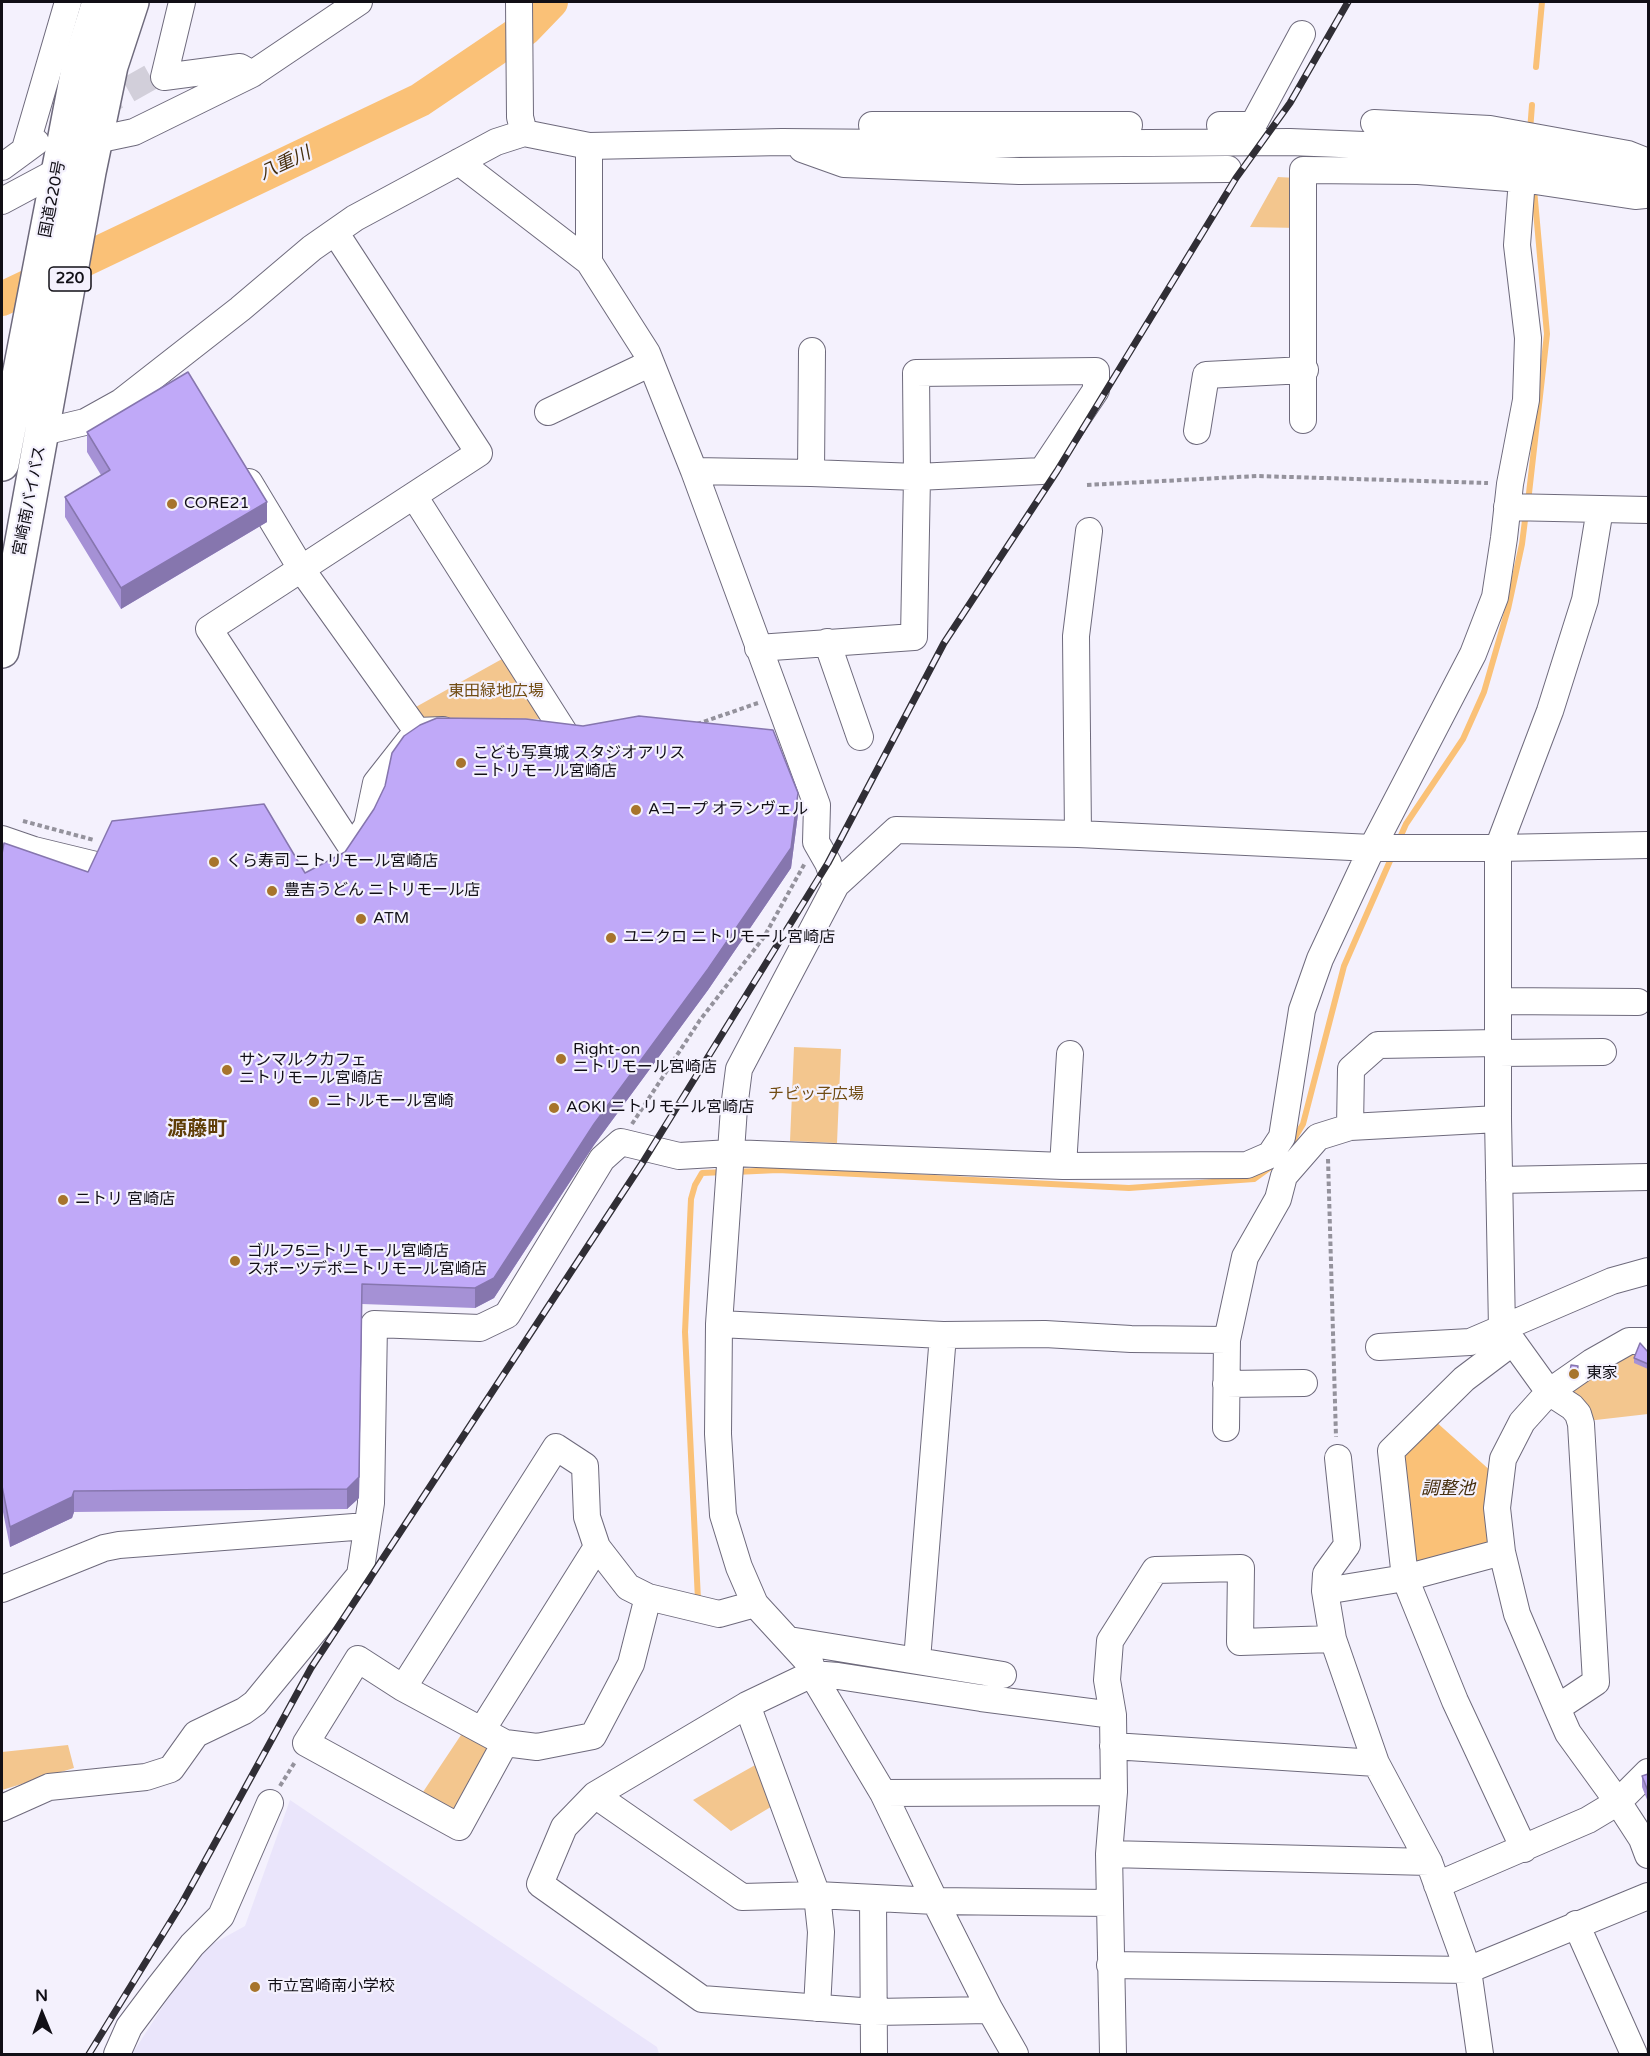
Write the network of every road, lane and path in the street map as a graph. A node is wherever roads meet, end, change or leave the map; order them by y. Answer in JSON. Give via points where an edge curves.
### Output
{"nodes":[{"id":1,"x":68,"y":2,"type":"edge"},
{"id":2,"x":99,"y":2,"type":"edge"},
{"id":3,"x":132,"y":2,"type":"edge"},
{"id":4,"x":182,"y":2,"type":"edge"},
{"id":5,"x":359,"y":2,"type":"edge"},
{"id":6,"x":519,"y":2,"type":"edge"},
{"id":7,"x":1302,"y":34,"type":"dead end"},
{"id":8,"x":252,"y":74,"type":"junction"},
{"id":9,"x":1374,"y":123,"type":"dead end"},
{"id":10,"x":522,"y":125,"type":"junction"},
{"id":11,"x":96,"y":140,"type":"junction"},
{"id":12,"x":782,"y":142,"type":"junction"},
{"id":13,"x":589,"y":146,"type":"junction"},
{"id":14,"x":459,"y":162,"type":"junction"},
{"id":15,"x":1648,"y":162,"type":"edge"},
{"id":16,"x":2,"y":167,"type":"edge"},
{"id":17,"x":1228,"y":169,"type":"dead end"},
{"id":18,"x":68,"y":176,"type":"junction"},
{"id":19,"x":1648,"y":177,"type":"edge"},
{"id":20,"x":1522,"y":179,"type":"junction"},
{"id":21,"x":1648,"y":189,"type":"edge"},
{"id":22,"x":2,"y":201,"type":"edge"},
{"id":23,"x":335,"y":232,"type":"junction"},
{"id":24,"x":589,"y":262,"type":"junction"},
{"id":25,"x":812,"y":351,"type":"dead end"},
{"id":26,"x":651,"y":363,"type":"junction"},
{"id":27,"x":1305,"y":370,"type":"junction"},
{"id":28,"x":51,"y":386,"type":"joint"},
{"id":29,"x":548,"y":412,"type":"dead end"},
{"id":30,"x":1303,"y":420,"type":"dead end"},
{"id":31,"x":1197,"y":431,"type":"dead end"},
{"id":32,"x":43,"y":432,"type":"junction"},
{"id":33,"x":237,"y":462,"type":"edge"},
{"id":34,"x":2,"y":464,"type":"edge"},
{"id":35,"x":694,"y":471,"type":"junction"},
{"id":36,"x":811,"y":473,"type":"junction"},
{"id":37,"x":917,"y":477,"type":"junction"},
{"id":38,"x":1087,"y":485,"type":"dead end"},
{"id":39,"x":1509,"y":495,"type":"junction"},
{"id":40,"x":414,"y":496,"type":"junction"},
{"id":41,"x":1600,"y":509,"type":"junction"},
{"id":42,"x":1648,"y":510,"type":"edge"},
{"id":43,"x":1089,"y":531,"type":"dead end"},
{"id":44,"x":302,"y":570,"type":"junction"},
{"id":45,"x":827,"y":642,"type":"junction"},
{"id":46,"x":758,"y":648,"type":"junction"},
{"id":47,"x":2,"y":651,"type":"edge"},
{"id":48,"x":776,"y":697,"type":"junction"},
{"id":49,"x":688,"y":725,"type":"edge"},
{"id":50,"x":417,"y":731,"type":"junction"},
{"id":51,"x":469,"y":731,"type":"edge"},
{"id":52,"x":516,"y":733,"type":"edge"},
{"id":53,"x":860,"y":737,"type":"dead end"},
{"id":54,"x":1078,"y":834,"type":"junction"},
{"id":55,"x":2,"y":839,"type":"edge"},
{"id":56,"x":816,"y":842,"type":"junction"},
{"id":57,"x":1648,"y":845,"type":"edge"},
{"id":58,"x":1372,"y":848,"type":"junction"},
{"id":59,"x":1498,"y":848,"type":"junction"},
{"id":60,"x":836,"y":885,"type":"junction"},
{"id":61,"x":138,"y":896,"type":"edge"},
{"id":62,"x":1498,"y":1001,"type":"junction"},
{"id":63,"x":1638,"y":1002,"type":"dead end"},
{"id":64,"x":1498,"y":1048,"type":"junction"},
{"id":65,"x":1603,"y":1052,"type":"dead end"},
{"id":66,"x":1070,"y":1054,"type":"dead end"},
{"id":67,"x":1498,"y":1119,"type":"junction"},
{"id":68,"x":1339,"y":1131,"type":"junction"},
{"id":69,"x":621,"y":1142,"type":"junction"},
{"id":70,"x":731,"y":1153,"type":"junction"},
{"id":71,"x":1277,"y":1165,"type":"junction"},
{"id":72,"x":1063,"y":1166,"type":"junction"},
{"id":73,"x":1648,"y":1177,"type":"edge"},
{"id":74,"x":1499,"y":1180,"type":"junction"},
{"id":75,"x":1648,"y":1271,"type":"edge"},
{"id":76,"x":719,"y":1324,"type":"junction"},
{"id":77,"x":1502,"y":1329,"type":"junction"},
{"id":78,"x":943,"y":1335,"type":"junction"},
{"id":79,"x":1227,"y":1340,"type":"junction"},
{"id":80,"x":1648,"y":1341,"type":"edge"},
{"id":81,"x":1379,"y":1347,"type":"dead end"},
{"id":82,"x":1304,"y":1383,"type":"dead end"},
{"id":83,"x":1226,"y":1384,"type":"junction"},
{"id":84,"x":1549,"y":1392,"type":"junction"},
{"id":85,"x":1226,"y":1428,"type":"dead end"},
{"id":86,"x":1338,"y":1458,"type":"joint"},
{"id":87,"x":367,"y":1526,"type":"junction"},
{"id":88,"x":597,"y":1546,"type":"junction"},
{"id":89,"x":1502,"y":1552,"type":"junction"},
{"id":90,"x":1405,"y":1578,"type":"junction"},
{"id":91,"x":2,"y":1589,"type":"edge"},
{"id":92,"x":1325,"y":1591,"type":"junction"},
{"id":93,"x":648,"y":1598,"type":"junction"},
{"id":94,"x":755,"y":1604,"type":"junction"},
{"id":95,"x":1333,"y":1639,"type":"junction"},
{"id":96,"x":789,"y":1640,"type":"junction"},
{"id":97,"x":917,"y":1660,"type":"junction"},
{"id":98,"x":813,"y":1674,"type":"junction"},
{"id":99,"x":1003,"y":1675,"type":"dead end"},
{"id":100,"x":403,"y":1688,"type":"junction"},
{"id":101,"x":747,"y":1705,"type":"junction"},
{"id":102,"x":1557,"y":1708,"type":"junction"},
{"id":103,"x":1113,"y":1715,"type":"junction"},
{"id":104,"x":482,"y":1730,"type":"junction"},
{"id":105,"x":306,"y":1743,"type":"junction"},
{"id":106,"x":506,"y":1743,"type":"junction"},
{"id":107,"x":1113,"y":1746,"type":"junction"},
{"id":108,"x":1376,"y":1763,"type":"junction"},
{"id":109,"x":1648,"y":1772,"type":"edge"},
{"id":110,"x":1114,"y":1791,"type":"junction"},
{"id":111,"x":883,"y":1793,"type":"junction"},
{"id":112,"x":595,"y":1795,"type":"junction"},
{"id":113,"x":1618,"y":1802,"type":"junction"},
{"id":114,"x":270,"y":1803,"type":"joint"},
{"id":115,"x":2,"y":1808,"type":"edge"},
{"id":116,"x":1524,"y":1849,"type":"junction"},
{"id":117,"x":1109,"y":1854,"type":"junction"},
{"id":118,"x":1648,"y":1855,"type":"edge"},
{"id":119,"x":1433,"y":1874,"type":"junction"},
{"id":120,"x":817,"y":1895,"type":"junction"},
{"id":121,"x":1648,"y":1896,"type":"edge"},
{"id":122,"x":873,"y":1898,"type":"junction"},
{"id":123,"x":935,"y":1900,"type":"junction"},
{"id":124,"x":1109,"y":1903,"type":"junction"},
{"id":125,"x":1576,"y":1924,"type":"junction"},
{"id":126,"x":1110,"y":1965,"type":"junction"},
{"id":127,"x":1468,"y":1970,"type":"junction"},
{"id":128,"x":818,"y":2008,"type":"junction"},
{"id":129,"x":990,"y":2010,"type":"junction"},
{"id":130,"x":874,"y":2012,"type":"junction"},
{"id":131,"x":117,"y":2055,"type":"edge"},
{"id":132,"x":874,"y":2055,"type":"edge"},
{"id":133,"x":1015,"y":2055,"type":"edge"},
{"id":134,"x":1113,"y":2055,"type":"edge"},
{"id":135,"x":1480,"y":2055,"type":"edge"},
{"id":136,"x":1634,"y":2055,"type":"edge"}],
"edges":[{"from":1,"to":16,"type":"street","via":[[30,145]]},
{"from":2,"to":18,"type":"highway","name":"国道220号","number":"220","via":[[78,69]]},
{"from":3,"to":11,"type":"highway","name":"国道220号","number":"220","via":[[111,66]]},
{"from":4,"to":8,"type":"street","via":[[157,77],[240,66]]},
{"from":5,"to":8,"type":"street"},
{"from":6,"to":10,"type":"street"},
{"from":7,"to":12,"type":"street","via":[[1253,125],[820,125]]},
{"from":8,"to":11,"type":"street","via":[[134,132]]},
{"from":9,"to":15,"type":"street","via":[[1490,129],[1628,154]]},
{"from":10,"to":13,"type":"street"},
{"from":10,"to":14,"type":"street"},
{"from":11,"to":18,"type":"highway","name":"国道220号","number":"220"},
{"from":12,"to":13,"type":"street"},
{"from":12,"to":17,"type":"street","via":[[844,164],[1019,171]]},
{"from":12,"to":19,"type":"street","via":[[1290,142],[1464,148]]},
{"from":13,"to":24,"type":"street"},
{"from":14,"to":23,"type":"street"},
{"from":14,"to":24,"type":"street"},
{"from":18,"to":22,"type":"street"},
{"from":18,"to":28,"type":"highway","name":"国道220号","number":"220"},
{"from":18,"to":34,"type":"highway","name":"国道220号","number":"220","via":[[14,398]]},
{"from":20,"to":21,"type":"street","via":[[1635,196],[1645,195]]},
{"from":20,"to":27,"type":"street","via":[[1418,171],[1303,170]]},
{"from":20,"to":39,"type":"street","via":[[1517,245],[1528,338],[1526,390]]},
{"from":23,"to":32,"type":"street","via":[[240,309],[186,367],[85,422]]},
{"from":23,"to":40,"type":"street","via":[[479,453]]},
{"from":24,"to":26,"type":"street"},
{"from":25,"to":36,"type":"street"},
{"from":26,"to":29,"type":"street"},
{"from":26,"to":35,"type":"street"},
{"from":27,"to":30,"type":"street"},
{"from":27,"to":31,"type":"street","via":[[1206,375]]},
{"from":28,"to":32,"type":"highway","name":"宮崎南バイパス","number":"220"},
{"from":32,"to":47,"type":"highway","name":"宮崎南バイパス","number":"220"},
{"from":33,"to":44,"type":"street"},
{"from":35,"to":36,"type":"street"},
{"from":35,"to":46,"type":"street"},
{"from":36,"to":37,"type":"street"},
{"from":37,"to":37,"type":"street","via":[[916,373],[1096,371],[1096,390],[1042,471]]},
{"from":37,"to":45,"type":"street","via":[[914,637]]},
{"from":38,"to":39,"type":"path","via":[[1257,476]]},
{"from":39,"to":41,"type":"street"},
{"from":39,"to":58,"type":"street","via":[[1495,597],[1477,644]]},
{"from":40,"to":44,"type":"street"},
{"from":40,"to":52,"type":"street","via":[[564,732]]},
{"from":41,"to":42,"type":"street"},
{"from":41,"to":59,"type":"street","via":[[1586,600],[1550,711]]},
{"from":43,"to":54,"type":"street","via":[[1076,636]]},
{"from":44,"to":50,"type":"street"},
{"from":44,"to":50,"type":"street","via":[[209,628],[352,848],[368,826],[376,783]]},
{"from":45,"to":46,"type":"street"},
{"from":45,"to":53,"type":"street"},
{"from":46,"to":48,"type":"street"},
{"from":48,"to":49,"type":"path"},
{"from":48,"to":56,"type":"street","via":[[817,805]]},
{"from":50,"to":51,"type":"street"},
{"from":54,"to":58,"type":"street"},
{"from":54,"to":60,"type":"street","via":[[896,830]]},
{"from":55,"to":61,"type":"street","via":[[100,866]]},
{"from":56,"to":60,"type":"street"},
{"from":56,"to":69,"type":"path","via":[[764,937],[700,1020]]},
{"from":57,"to":59,"type":"street"},
{"from":58,"to":59,"type":"street"},
{"from":58,"to":71,"type":"street","via":[[1320,959],[1302,1010]]},
{"from":59,"to":62,"type":"street"},
{"from":60,"to":70,"type":"street","via":[[739,1069]]},
{"from":62,"to":63,"type":"street"},
{"from":62,"to":64,"type":"street"},
{"from":64,"to":65,"type":"street"},
{"from":64,"to":67,"type":"street"},
{"from":64,"to":68,"type":"street","via":[[1378,1045],[1350,1069]]},
{"from":66,"to":72,"type":"street"},
{"from":67,"to":68,"type":"street"},
{"from":67,"to":74,"type":"street"},
{"from":68,"to":71,"type":"street","via":[[1318,1137]]},
{"from":68,"to":86,"type":"path"},
{"from":69,"to":70,"type":"street","via":[[679,1156]]},
{"from":69,"to":87,"type":"street","via":[[602,1159],[507,1315],[480,1328],[374,1324],[371,1503]]},
{"from":70,"to":72,"type":"street"},
{"from":70,"to":76,"type":"street"},
{"from":71,"to":72,"type":"street"},
{"from":71,"to":79,"type":"street","via":[[1278,1199],[1245,1257]]},
{"from":73,"to":74,"type":"street"},
{"from":74,"to":77,"type":"street"},
{"from":75,"to":77,"type":"street","via":[[1612,1281]]},
{"from":76,"to":78,"type":"street"},
{"from":76,"to":94,"type":"street","via":[[718,1434],[723,1515]]},
{"from":77,"to":81,"type":"street","via":[[1470,1342]]},
{"from":78,"to":79,"type":"street"},
{"from":78,"to":97,"type":"street"},
{"from":79,"to":83,"type":"street"},
{"from":80,"to":84,"type":"street","via":[[1629,1341]]},
{"from":82,"to":83,"type":"street"},
{"from":83,"to":85,"type":"street"},
{"from":84,"to":89,"type":"street","via":[[1522,1422],[1503,1459],[1497,1508]]},
{"from":84,"to":90,"type":"street","via":[[1513,1342],[1464,1379],[1391,1451]]},
{"from":84,"to":102,"type":"street","via":[[1572,1407],[1581,1424],[1596,1682]]},
{"from":86,"to":92,"type":"street","via":[[1347,1545],[1326,1574]]},
{"from":87,"to":91,"type":"street","via":[[119,1545]]},
{"from":87,"to":115,"type":"street","via":[[360,1575],[255,1703],[196,1734],[171,1769],[146,1777],[49,1787]]},
{"from":88,"to":93,"type":"street","via":[[628,1587]]},
{"from":88,"to":100,"type":"street","via":[[587,1517],[585,1466],[556,1447]]},
{"from":88,"to":104,"type":"street"},
{"from":89,"to":90,"type":"street"},
{"from":89,"to":102,"type":"street","via":[[1517,1614]]},
{"from":90,"to":92,"type":"street"},
{"from":90,"to":116,"type":"street","via":[[1455,1701]]},
{"from":92,"to":95,"type":"street"},
{"from":93,"to":94,"type":"street","via":[[719,1614]]},
{"from":93,"to":106,"type":"street","via":[[631,1664],[593,1736],[537,1748]]},
{"from":94,"to":96,"type":"street"},
{"from":95,"to":103,"type":"street","via":[[1240,1642],[1241,1568],[1155,1570],[1110,1641],[1107,1680]]},
{"from":95,"to":108,"type":"street"},
{"from":96,"to":97,"type":"street"},
{"from":96,"to":98,"type":"street","via":[[811,1665]]},
{"from":97,"to":99,"type":"street"},
{"from":98,"to":101,"type":"street"},
{"from":98,"to":103,"type":"street"},
{"from":98,"to":111,"type":"street"},
{"from":100,"to":104,"type":"street"},
{"from":100,"to":105,"type":"street","via":[[358,1659]]},
{"from":101,"to":112,"type":"street"},
{"from":101,"to":120,"type":"street"},
{"from":102,"to":113,"type":"street","via":[[1568,1733]]},
{"from":103,"to":107,"type":"street"},
{"from":104,"to":106,"type":"street"},
{"from":105,"to":106,"type":"street","via":[[459,1827]]},
{"from":105,"to":114,"type":"path"},
{"from":107,"to":108,"type":"street"},
{"from":107,"to":110,"type":"street"},
{"from":108,"to":119,"type":"street"},
{"from":109,"to":113,"type":"street"},
{"from":110,"to":111,"type":"street"},
{"from":110,"to":117,"type":"street"},
{"from":111,"to":123,"type":"street"},
{"from":112,"to":120,"type":"street","via":[[742,1898]]},
{"from":112,"to":128,"type":"street","via":[[564,1827],[540,1884],[702,1999]]},
{"from":113,"to":116,"type":"street"},
{"from":113,"to":118,"type":"street"},
{"from":114,"to":131,"type":"street","via":[[221,1916],[192,1945],[129,2027]]},
{"from":116,"to":119,"type":"street"},
{"from":117,"to":119,"type":"street"},
{"from":117,"to":124,"type":"street"},
{"from":119,"to":127,"type":"street"},
{"from":120,"to":122,"type":"street"},
{"from":120,"to":128,"type":"street"},
{"from":121,"to":125,"type":"street"},
{"from":122,"to":123,"type":"street"},
{"from":122,"to":130,"type":"street"},
{"from":123,"to":124,"type":"street"},
{"from":123,"to":129,"type":"street"},
{"from":124,"to":126,"type":"street"},
{"from":125,"to":127,"type":"street"},
{"from":125,"to":136,"type":"street"},
{"from":126,"to":127,"type":"street"},
{"from":126,"to":134,"type":"street"},
{"from":127,"to":135,"type":"street"},
{"from":128,"to":130,"type":"street"},
{"from":129,"to":130,"type":"street"},
{"from":129,"to":133,"type":"street"},
{"from":130,"to":132,"type":"street"}]}
